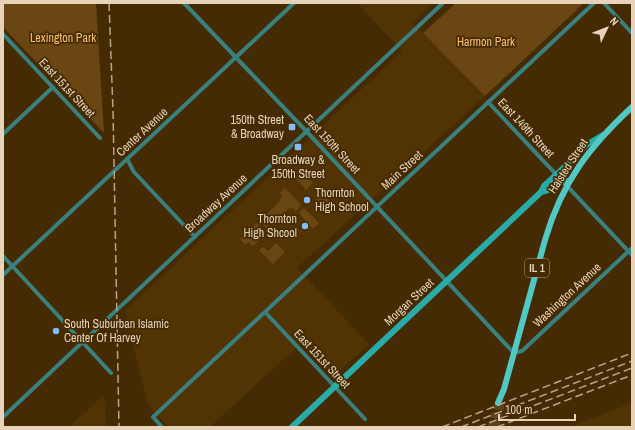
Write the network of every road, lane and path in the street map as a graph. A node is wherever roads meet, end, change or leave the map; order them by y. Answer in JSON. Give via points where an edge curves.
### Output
{"nodes":[{"id":1,"x":184,"y":3,"type":"edge"},
{"id":2,"x":294,"y":3,"type":"edge"},
{"id":3,"x":443,"y":3,"type":"edge"},
{"id":4,"x":594,"y":3,"type":"edge"},
{"id":5,"x":604,"y":3,"type":"edge"},
{"id":6,"x":632,"y":33,"type":"edge"},
{"id":7,"x":3,"y":34,"type":"edge"},
{"id":8,"x":236,"y":58,"type":"junction"},
{"id":9,"x":53,"y":88,"type":"junction"},
{"id":10,"x":488,"y":102,"type":"junction"},
{"id":11,"x":632,"y":107,"type":"edge"},
{"id":12,"x":306,"y":132,"type":"junction"},
{"id":13,"x":3,"y":134,"type":"edge"},
{"id":14,"x":603,"y":135,"type":"junction"},
{"id":15,"x":100,"y":138,"type":"dead end"},
{"id":16,"x":127,"y":160,"type":"junction"},
{"id":17,"x":556,"y":174,"type":"junction"},
{"id":18,"x":567,"y":183,"type":"junction"},
{"id":19,"x":541,"y":192,"type":"junction"},
{"id":20,"x":377,"y":207,"type":"junction"},
{"id":21,"x":194,"y":237,"type":"junction"},
{"id":22,"x":631,"y":251,"type":"edge"},
{"id":23,"x":3,"y":256,"type":"edge"},
{"id":24,"x":12,"y":267,"type":"junction"},
{"id":25,"x":3,"y":276,"type":"edge"},
{"id":26,"x":447,"y":282,"type":"junction"},
{"id":27,"x":265,"y":312,"type":"junction"},
{"id":28,"x":83,"y":342,"type":"junction"},
{"id":29,"x":514,"y":353,"type":"junction"},
{"id":30,"x":111,"y":373,"type":"dead end"},
{"id":31,"x":335,"y":387,"type":"junction"},
{"id":32,"x":501,"y":402,"type":"tunnel mouth"},
{"id":33,"x":3,"y":417,"type":"edge"},
{"id":34,"x":365,"y":419,"type":"dead end"},
{"id":35,"x":162,"y":427,"type":"edge"},
{"id":36,"x":292,"y":427,"type":"edge"}],
"edges":[{"from":1,"to":8,"type":"street","name":"East 150th Street"},
{"from":2,"to":8,"type":"street","name":"Center Avenue"},
{"from":3,"to":12,"type":"street","name":"Broadway Avenue"},
{"from":4,"to":10,"type":"street","name":"Main Street"},
{"from":5,"to":6,"type":"street"},
{"from":7,"to":9,"type":"street","name":"East 151st Street"},
{"from":8,"to":12,"type":"street","name":"East 150th Street"},
{"from":8,"to":16,"type":"street","name":"Center Avenue"},
{"from":9,"to":13,"type":"street"},
{"from":9,"to":15,"type":"street","name":"East 151st Street"},
{"from":10,"to":17,"type":"street","name":"East 149th Street"},
{"from":10,"to":20,"type":"street","name":"Main Street"},
{"from":11,"to":14,"type":"main road","name":"Halsted Street","number":"IL 1"},
{"from":12,"to":20,"type":"street","name":"East 150th Street"},
{"from":12,"to":21,"type":"street","name":"Broadway Avenue"},
{"from":14,"to":17,"type":"street","name":"Morgan Street","via":[[586,145]]},
{"from":14,"to":18,"type":"main road","name":"Halsted Street","number":"IL 1"},
{"from":16,"to":21,"type":"street","via":[[134,172]]},
{"from":16,"to":24,"type":"street","name":"Center Avenue"},
{"from":17,"to":18,"type":"street","name":"East 149th Street"},
{"from":17,"to":19,"type":"street","name":"Morgan Street"},
{"from":18,"to":19,"type":"street","name":"Morgan Street","via":[[552,186]]},
{"from":18,"to":22,"type":"street","name":"East 149th Street"},
{"from":18,"to":29,"type":"main road","name":"Halsted Street","number":"IL 1","via":[[549,227]]},
{"from":19,"to":26,"type":"street","name":"Morgan Street"},
{"from":20,"to":26,"type":"street","name":"East 150th Street"},
{"from":20,"to":27,"type":"street","name":"Main Street"},
{"from":21,"to":28,"type":"street","name":"Broadway Avenue"},
{"from":22,"to":29,"type":"street","name":"Washington Avenue","via":[[522,352]]},
{"from":23,"to":24,"type":"street"},
{"from":24,"to":25,"type":"street","name":"Center Avenue"},
{"from":24,"to":28,"type":"street"},
{"from":26,"to":29,"type":"street","name":"East 150th Street"},
{"from":26,"to":31,"type":"street","name":"Morgan Street"},
{"from":27,"to":31,"type":"street","name":"East 151st Street"},
{"from":27,"to":35,"type":"street","name":"Main Street","via":[[153,417]]},
{"from":28,"to":30,"type":"street"},
{"from":28,"to":33,"type":"street","name":"Broadway Avenue"},
{"from":29,"to":32,"type":"main road","name":"Halsted Street","number":"IL 1"},
{"from":31,"to":34,"type":"street","name":"East 151st Street"},
{"from":31,"to":36,"type":"street","name":"Morgan Street"}]}
